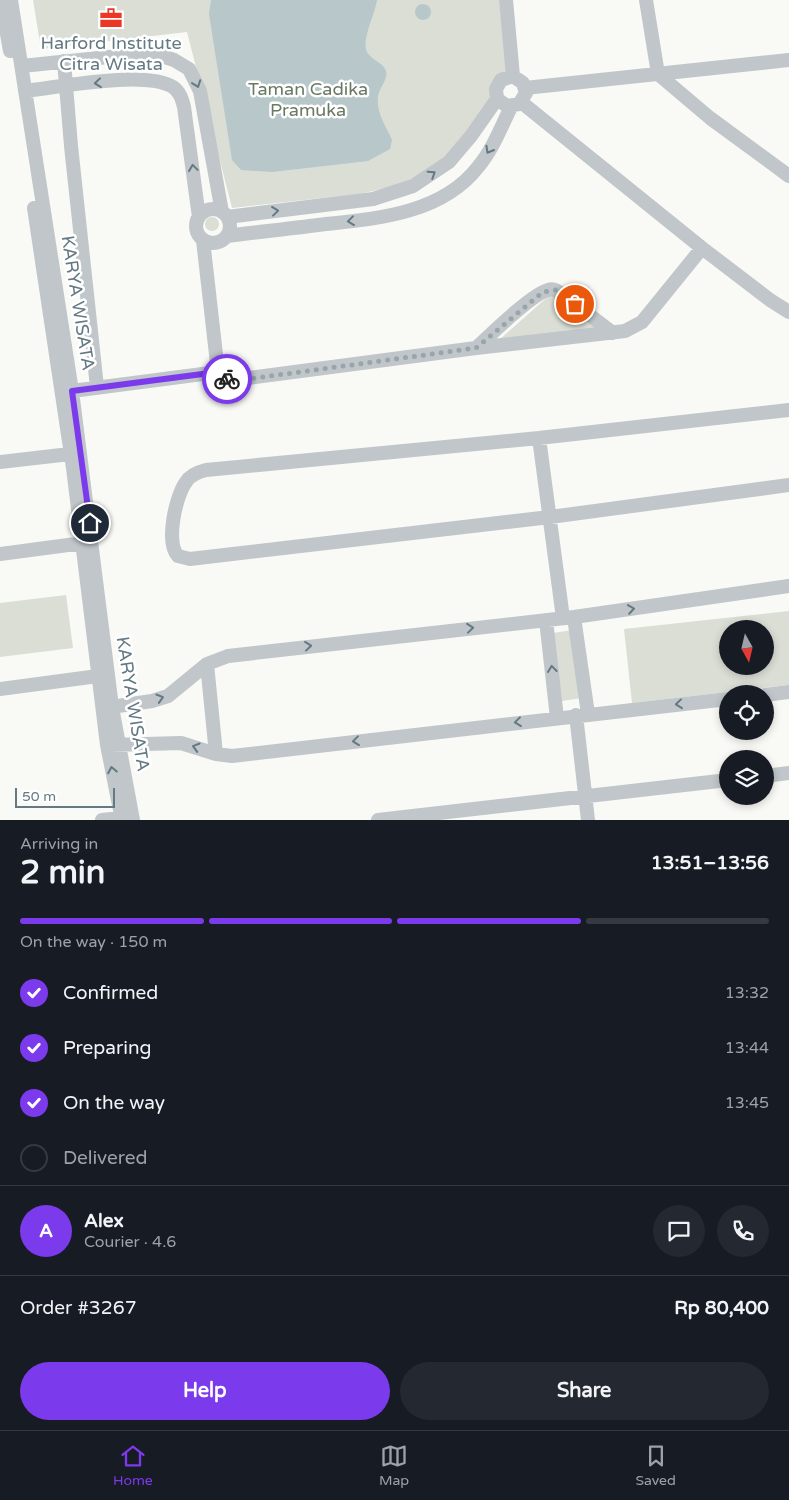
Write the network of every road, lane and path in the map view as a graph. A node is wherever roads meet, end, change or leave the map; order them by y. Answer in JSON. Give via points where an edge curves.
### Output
{"nodes":[{"id":1,"x":506,"y":0,"type":"edge"},
{"id":2,"x":646,"y":0,"type":"edge"},
{"id":3,"x":4,"y":2,"type":"edge"},
{"id":4,"x":135,"y":55,"type":"junction"},
{"id":5,"x":789,"y":60,"type":"edge"},
{"id":6,"x":64,"y":61,"type":"junction"},
{"id":7,"x":22,"y":66,"type":"junction"},
{"id":8,"x":658,"y":74,"type":"junction"},
{"id":9,"x":513,"y":76,"type":"junction"},
{"id":10,"x":138,"y":79,"type":"junction"},
{"id":11,"x":66,"y":86,"type":"junction"},
{"id":12,"x":525,"y":88,"type":"junction"},
{"id":13,"x":25,"y":91,"type":"junction"},
{"id":14,"x":497,"y":99,"type":"junction"},
{"id":15,"x":516,"y":104,"type":"junction"},
{"id":16,"x":789,"y":176,"type":"edge"},
{"id":17,"x":373,"y":198,"type":"junction"},
{"id":18,"x":224,"y":214,"type":"junction"},
{"id":19,"x":199,"y":217,"type":"junction"},
{"id":20,"x":377,"y":218,"type":"junction"},
{"id":21,"x":227,"y":236,"type":"junction"},
{"id":22,"x":203,"y":240,"type":"junction"},
{"id":23,"x":702,"y":248,"type":"junction"},
{"id":24,"x":789,"y":312,"type":"edge"},
{"id":25,"x":613,"y":333,"type":"junction"},
{"id":26,"x":476,"y":348,"type":"junction"},
{"id":27,"x":218,"y":372,"type":"junction"},
{"id":28,"x":97,"y":387,"type":"junction"},
{"id":29,"x":72,"y":391,"type":"junction"},
{"id":30,"x":789,"y":410,"type":"edge"},
{"id":31,"x":539,"y":438,"type":"junction"},
{"id":32,"x":70,"y":454,"type":"junction"},
{"id":33,"x":0,"y":462,"type":"edge"},
{"id":34,"x":789,"y":485,"type":"edge"},
{"id":35,"x":550,"y":517,"type":"junction"},
{"id":36,"x":83,"y":543,"type":"junction"},
{"id":37,"x":0,"y":554,"type":"edge"},
{"id":38,"x":789,"y":586,"type":"edge"},
{"id":39,"x":569,"y":617,"type":"junction"},
{"id":40,"x":546,"y":620,"type":"junction"},
{"id":41,"x":207,"y":664,"type":"junction"},
{"id":42,"x":98,"y":676,"type":"junction"},
{"id":43,"x":0,"y":689,"type":"edge"},
{"id":44,"x":789,"y":692,"type":"edge"},
{"id":45,"x":774,"y":694,"type":"edge"},
{"id":46,"x":719,"y":700,"type":"edge"},
{"id":47,"x":107,"y":707,"type":"junction"},
{"id":48,"x":582,"y":714,"type":"junction"},
{"id":49,"x":557,"y":718,"type":"junction"},
{"id":50,"x":113,"y":745,"type":"junction"},
{"id":51,"x":216,"y":754,"type":"junction"},
{"id":52,"x":789,"y":773,"type":"edge"},
{"id":53,"x":774,"y":775,"type":"edge"},
{"id":54,"x":719,"y":781,"type":"edge"},
{"id":55,"x":586,"y":798,"type":"junction"},
{"id":56,"x":126,"y":819,"type":"edge"},
{"id":57,"x":102,"y":820,"type":"edge"},
{"id":58,"x":378,"y":820,"type":"edge"},
{"id":59,"x":588,"y":820,"type":"edge"}],
"edges":[{"from":1,"to":9,"type":"street"},
{"from":2,"to":8,"type":"street"},
{"from":3,"to":7,"type":"street","name":"KARYA WISATA"},
{"from":3,"to":32,"type":"street"},
{"from":4,"to":6,"type":"street"},
{"from":4,"to":10,"type":"street"},
{"from":4,"to":18,"type":"street","one_way":true,"via":[[159,55],[174,60],[189,69],[195,78]]},
{"from":5,"to":8,"type":"street"},
{"from":6,"to":7,"type":"street"},
{"from":6,"to":11,"type":"street"},
{"from":7,"to":13,"type":"street","name":"KARYA WISATA"},
{"from":8,"to":12,"type":"street"},
{"from":8,"to":16,"type":"street","via":[[710,118]]},
{"from":9,"to":12,"type":"street"},
{"from":9,"to":14,"type":"street","via":[[497,84]]},
{"from":10,"to":11,"type":"street","one_way":true},
{"from":19,"to":10,"type":"street","one_way":true,"via":[[182,99],[173,87]]},
{"from":11,"to":13,"type":"street"},
{"from":11,"to":28,"type":"street"},
{"from":12,"to":15,"type":"street"},
{"from":13,"to":29,"type":"street","name":"KARYA WISATA"},
{"from":14,"to":15,"type":"street","via":[[503,105]]},
{"from":17,"to":14,"type":"street","one_way":true,"via":[[413,186],[449,162]]},
{"from":15,"to":20,"type":"street","one_way":true,"via":[[489,152],[467,179],[438,200]]},
{"from":15,"to":23,"type":"street"},
{"from":18,"to":17,"type":"street","one_way":true},
{"from":17,"to":20,"type":"street"},
{"from":18,"to":19,"type":"street","via":[[212,209]]},
{"from":18,"to":21,"type":"street","via":[[230,226]]},
{"from":19,"to":22,"type":"street","via":[[197,232]]},
{"from":20,"to":21,"type":"street","one_way":true},
{"from":21,"to":22,"type":"street","via":[[218,242]]},
{"from":22,"to":27,"type":"street"},
{"from":23,"to":24,"type":"street"},
{"from":23,"to":25,"type":"street","via":[[642,322],[626,331]]},
{"from":25,"to":26,"type":"street"},
{"from":25,"to":26,"type":"street","via":[[562,294],[549,289],[536,296]]},
{"from":26,"to":27,"type":"street","via":[[241,380],[227,380]]},
{"from":27,"to":28,"type":"street"},
{"from":28,"to":29,"type":"street"},
{"from":29,"to":47,"type":"street","name":"KARYA WISATA"},
{"from":30,"to":31,"type":"street"},
{"from":31,"to":35,"type":"street"},
{"from":31,"to":35,"type":"street","via":[[200,472],[184,484],[172,527],[172,544],[178,556],[190,559]]},
{"from":32,"to":33,"type":"street"},
{"from":32,"to":36,"type":"street"},
{"from":34,"to":35,"type":"street"},
{"from":35,"to":39,"type":"street"},
{"from":36,"to":37,"type":"street"},
{"from":36,"to":42,"type":"street"},
{"from":39,"to":38,"type":"street","one_way":true},
{"from":39,"to":40,"type":"street"},
{"from":39,"to":48,"type":"street"},
{"from":41,"to":40,"type":"street","one_way":true,"via":[[228,656]]},
{"from":49,"to":40,"type":"street","one_way":true},
{"from":47,"to":41,"type":"street","one_way":true,"via":[[168,696]]},
{"from":41,"to":51,"type":"street"},
{"from":42,"to":43,"type":"street"},
{"from":42,"to":47,"type":"street"},
{"from":44,"to":45,"type":"street"},
{"from":46,"to":48,"type":"street","one_way":true},
{"from":47,"to":50,"type":"street","name":"KARYA WISATA"},
{"from":48,"to":49,"type":"street"},
{"from":48,"to":55,"type":"street"},
{"from":49,"to":51,"type":"street","one_way":true,"via":[[232,756]]},
{"from":51,"to":50,"type":"street","one_way":true,"via":[[181,743]]},
{"from":50,"to":56,"type":"street","name":"KARYA WISATA"},
{"from":52,"to":53,"type":"street"},
{"from":54,"to":55,"type":"street"},
{"from":55,"to":58,"type":"street"},
{"from":55,"to":59,"type":"street"},
{"from":56,"to":57,"type":"street"}]}
